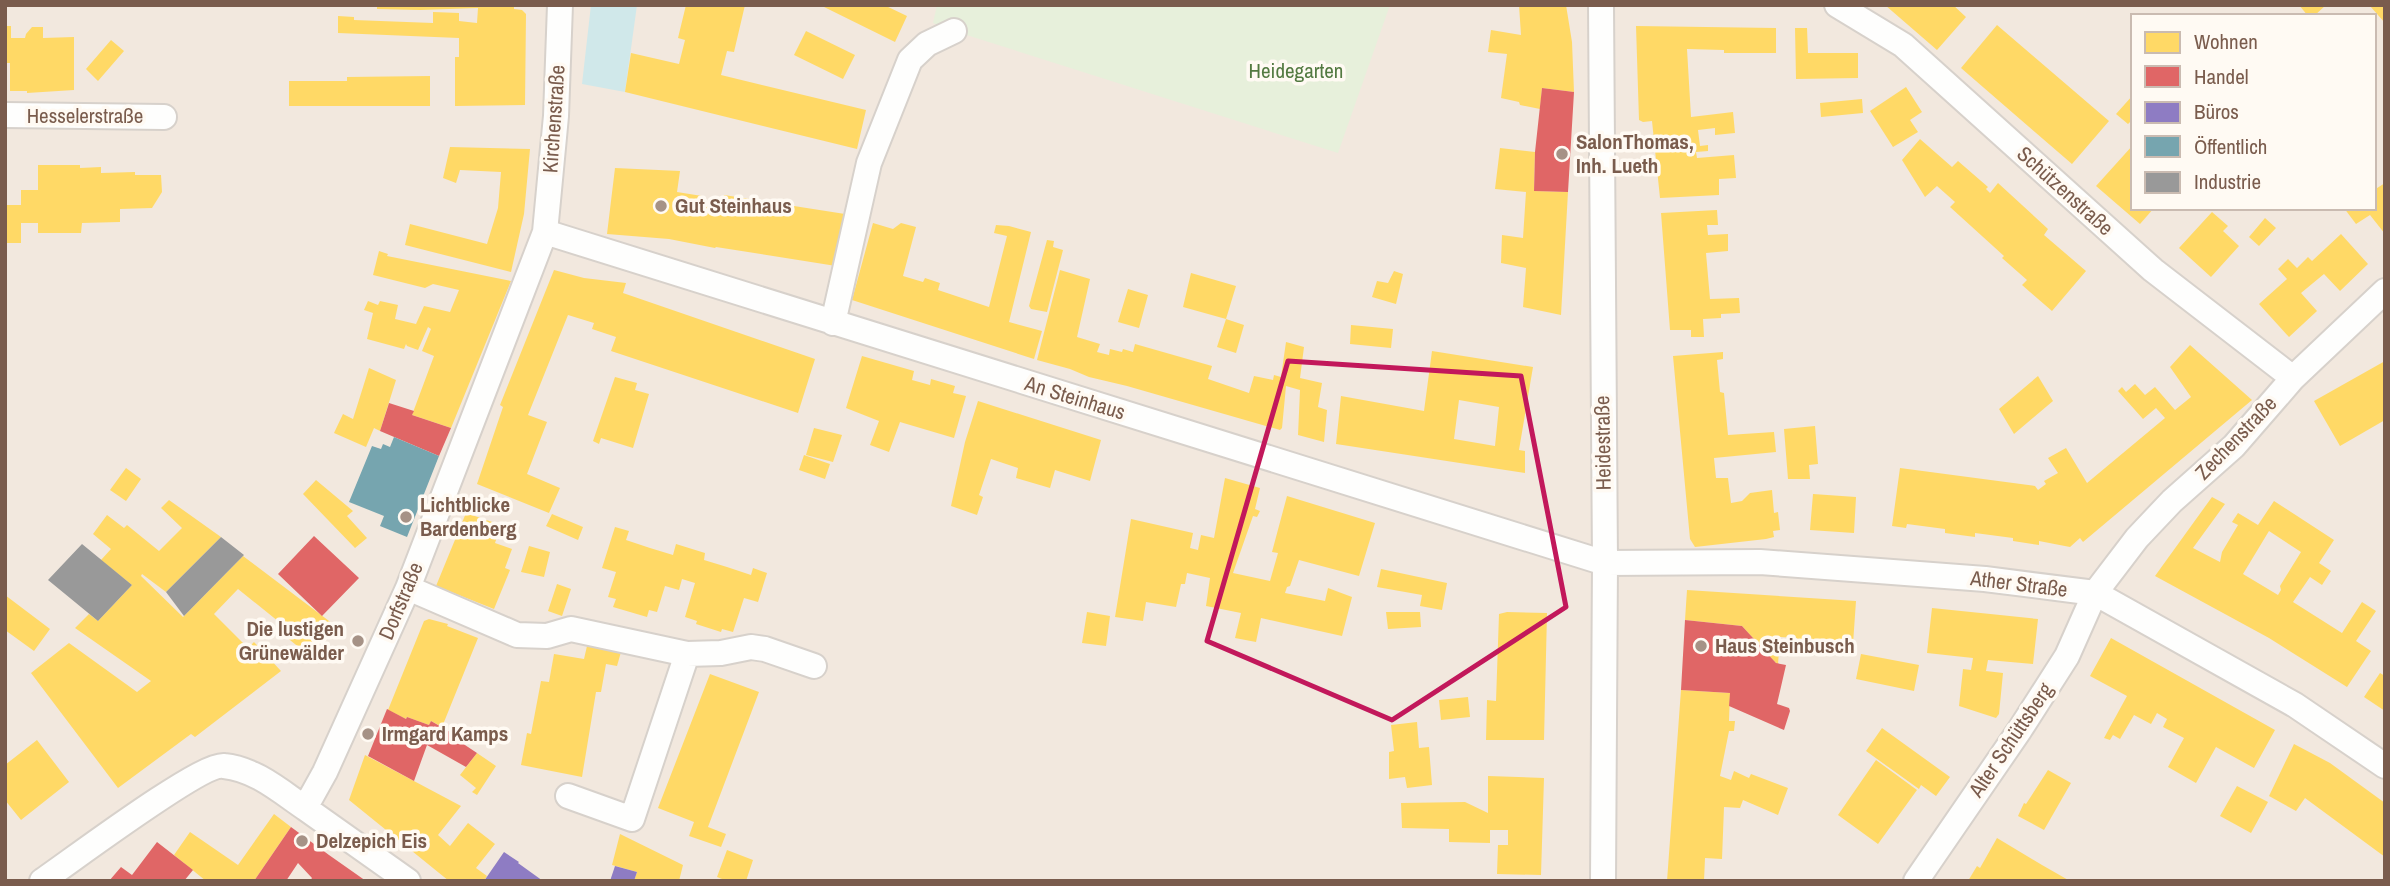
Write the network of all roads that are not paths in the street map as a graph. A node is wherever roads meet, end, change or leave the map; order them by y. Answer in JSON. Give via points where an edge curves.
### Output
{"nodes":[{"id":1,"x":560,"y":5,"type":"edge"},
{"id":2,"x":1601,"y":5,"type":"edge"},
{"id":3,"x":1838,"y":5,"type":"edge"},
{"id":4,"x":954,"y":31,"type":"dead end"},
{"id":5,"x":5,"y":116,"type":"edge"},
{"id":6,"x":164,"y":117,"type":"dead end"},
{"id":7,"x":545,"y":232,"type":"junction"},
{"id":8,"x":2385,"y":291,"type":"edge"},
{"id":9,"x":833,"y":323,"type":"junction"},
{"id":10,"x":2293,"y":378,"type":"junction"},
{"id":11,"x":1605,"y":563,"type":"junction"},
{"id":12,"x":408,"y":588,"type":"junction"},
{"id":13,"x":2095,"y":593,"type":"junction"},
{"id":14,"x":687,"y":653,"type":"junction"},
{"id":15,"x":814,"y":666,"type":"dead end"},
{"id":16,"x":2385,"y":766,"type":"edge"},
{"id":17,"x":568,"y":796,"type":"dead end"},
{"id":18,"x":305,"y":808,"type":"junction"},
{"id":19,"x":42,"y":881,"type":"edge"},
{"id":20,"x":408,"y":881,"type":"edge"},
{"id":21,"x":1603,"y":881,"type":"edge"},
{"id":22,"x":1916,"y":881,"type":"edge"}],
"edges":[{"from":1,"to":7,"type":"street","name":"Kirchenstraße"},
{"from":2,"to":11,"type":"street","name":"Heidestraße"},
{"from":3,"to":10,"type":"street","name":"Schützenstraße","via":[[1903,45],[2153,270]]},
{"from":4,"to":9,"type":"street","via":[[927,44],[910,60],[869,163]]},
{"from":5,"to":6,"type":"street","name":"Hesselerstraße"},
{"from":7,"to":9,"type":"street","name":"An Steinhaus"},
{"from":7,"to":12,"type":"street","name":"Dorfstraße"},
{"from":8,"to":10,"type":"street","name":"Zechenstraße"},
{"from":9,"to":11,"type":"street","name":"An Steinhaus"},
{"from":10,"to":13,"type":"street","name":"Zechenstraße","via":[[2234,446],[2137,538]]},
{"from":11,"to":13,"type":"street","name":"Ather Straße","via":[[1760,562],[1985,579]]},
{"from":11,"to":21,"type":"street","name":"Heidestraße"},
{"from":12,"to":14,"type":"street","via":[[517,635],[547,636],[571,629]]},
{"from":12,"to":18,"type":"street","name":"Dorfstraße"},
{"from":13,"to":16,"type":"street","name":"Ather Straße","via":[[2295,705]]},
{"from":13,"to":22,"type":"street","name":"Alter Schüttsberg","via":[[2067,656]]},
{"from":14,"to":15,"type":"street","via":[[751,647]]},
{"from":14,"to":17,"type":"street","via":[[632,818]]},
{"from":18,"to":19,"type":"street","via":[[259,776],[221,765],[163,797]]},
{"from":18,"to":20,"type":"street"}]}
